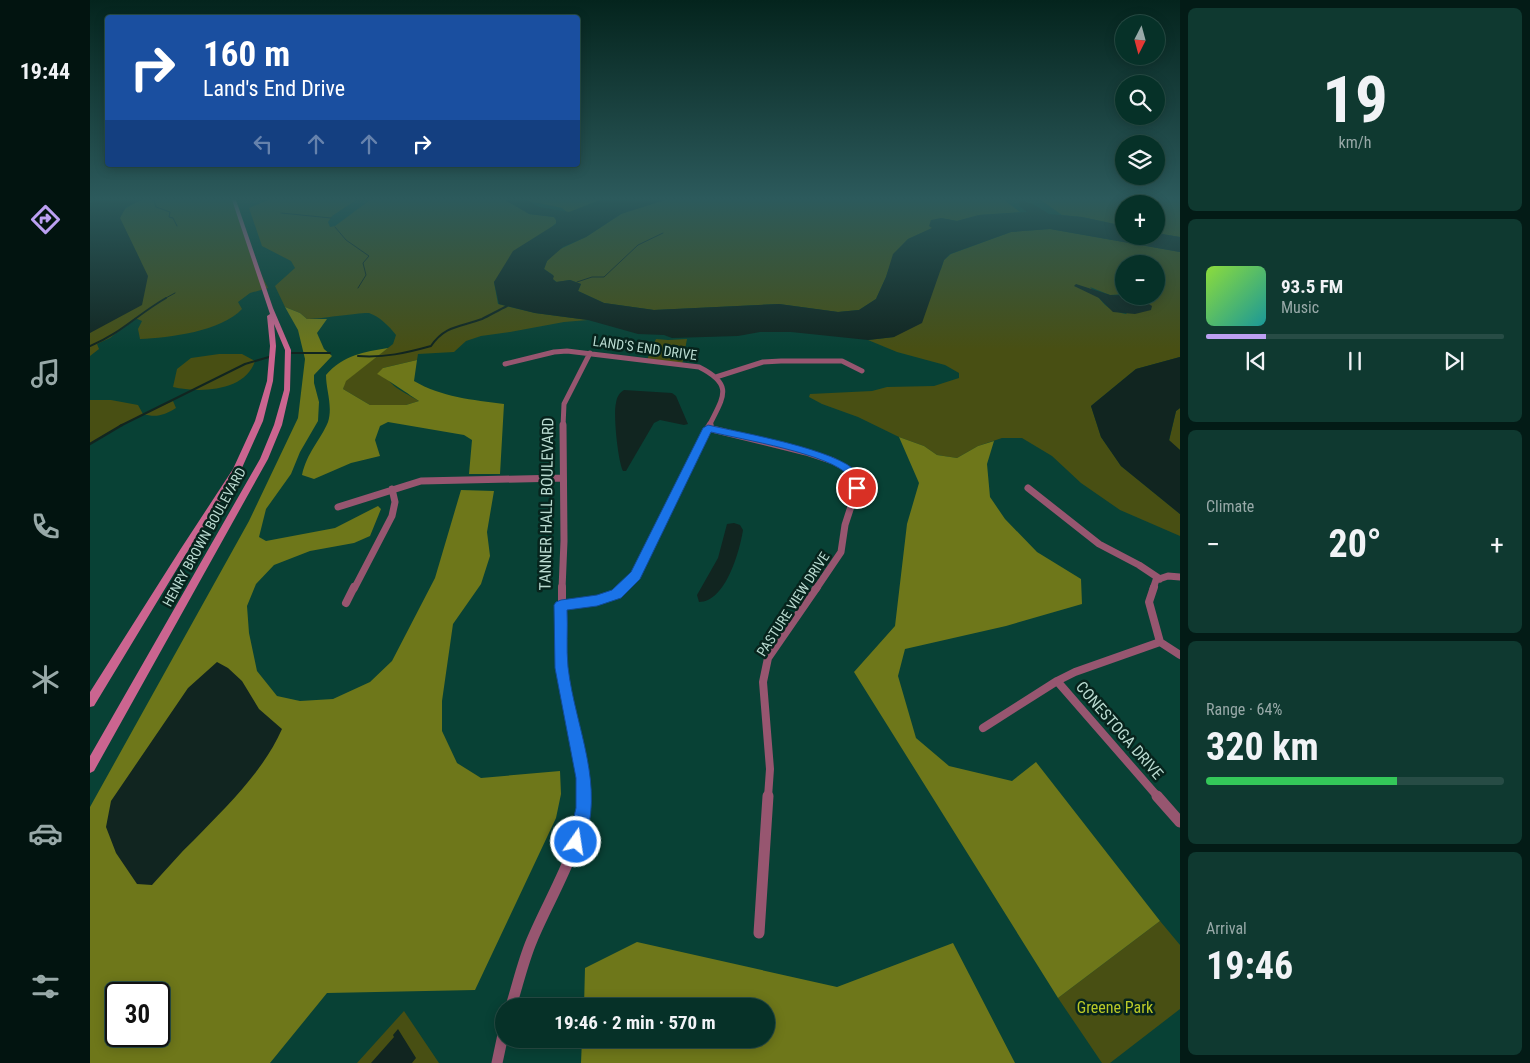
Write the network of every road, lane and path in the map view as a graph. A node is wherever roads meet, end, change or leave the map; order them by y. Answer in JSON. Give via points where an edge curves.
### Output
{"nodes":[{"id":1,"x":251,"y":250,"type":"edge"},
{"id":2,"x":270,"y":308,"type":"junction"},
{"id":3,"x":590,"y":353,"type":"junction"},
{"id":4,"x":505,"y":364,"type":"dead end"},
{"id":5,"x":862,"y":371,"type":"dead end"},
{"id":6,"x":716,"y":377,"type":"junction"},
{"id":7,"x":708,"y":428,"type":"junction"},
{"id":8,"x":563,"y":478,"type":"junction"},
{"id":9,"x":1028,"y":488,"type":"dead end"},
{"id":10,"x":392,"y":489,"type":"junction"},
{"id":11,"x":338,"y":507,"type":"dead end"},
{"id":12,"x":1180,"y":577,"type":"edge"},
{"id":13,"x":1160,"y":579,"type":"junction"},
{"id":14,"x":346,"y":603,"type":"dead end"},
{"id":15,"x":561,"y":605,"type":"junction"},
{"id":16,"x":1160,"y":642,"type":"junction"},
{"id":17,"x":1180,"y":655,"type":"edge"},
{"id":18,"x":1057,"y":681,"type":"junction"},
{"id":19,"x":90,"y":702,"type":"edge"},
{"id":20,"x":983,"y":728,"type":"dead end"},
{"id":21,"x":90,"y":767,"type":"edge"},
{"id":22,"x":1180,"y":822,"type":"edge"},
{"id":23,"x":759,"y":933,"type":"dead end"},
{"id":24,"x":513,"y":998,"type":"edge"},
{"id":25,"x":500,"y":1048,"type":"edge"},
{"id":26,"x":497,"y":1063,"type":"edge"}],
"edges":[{"from":1,"to":2,"type":"main road","name":"HENRY BROWN BOULEVARD"},
{"from":2,"to":19,"type":"main road","name":"HENRY BROWN BOULEVARD","via":[[274,346],[270,381],[259,421],[237,470]]},
{"from":2,"to":21,"type":"main road","name":"HENRY BROWN BOULEVARD","via":[[288,350],[287,390],[278,425],[264,460]]},
{"from":3,"to":4,"type":"street","name":"LAND'S END DRIVE","via":[[554,352]]},
{"from":3,"to":6,"type":"street","name":"LAND'S END DRIVE","via":[[699,367]]},
{"from":3,"to":8,"type":"street","name":"TANNER HALL BOULEVARD","via":[[564,404]]},
{"from":5,"to":6,"type":"street","via":[[842,361],[832,360],[763,362]]},
{"from":6,"to":7,"type":"street","via":[[724,393]]},
{"from":7,"to":15,"type":"street","via":[[635,575],[616,594],[597,601]]},
{"from":7,"to":23,"type":"street","name":"PASTURE VIEW DRIVE","via":[[833,461],[855,476],[857,488],[845,525],[841,552],[768,658],[764,682],[770,769],[762,850]]},
{"from":8,"to":10,"type":"street","via":[[421,481]]},
{"from":8,"to":15,"type":"street","name":"TANNER HALL BOULEVARD"},
{"from":9,"to":13,"type":"street","via":[[1099,544]]},
{"from":10,"to":11,"type":"street"},
{"from":10,"to":14,"type":"street","via":[[395,502],[392,516]]},
{"from":12,"to":13,"type":"street"},
{"from":13,"to":16,"type":"street","via":[[1156,580],[1149,602]]},
{"from":15,"to":24,"type":"street","name":"TANNER HALL BOULEVARD","via":[[562,668],[584,778],[584,808],[576,842],[531,942]]},
{"from":16,"to":17,"type":"street"},
{"from":16,"to":18,"type":"street","name":"CONESTOGA DRIVE"},
{"from":18,"to":20,"type":"street","name":"CONESTOGA DRIVE"},
{"from":18,"to":22,"type":"street","name":"CONESTOGA DRIVE"},
{"from":25,"to":26,"type":"street"}]}
